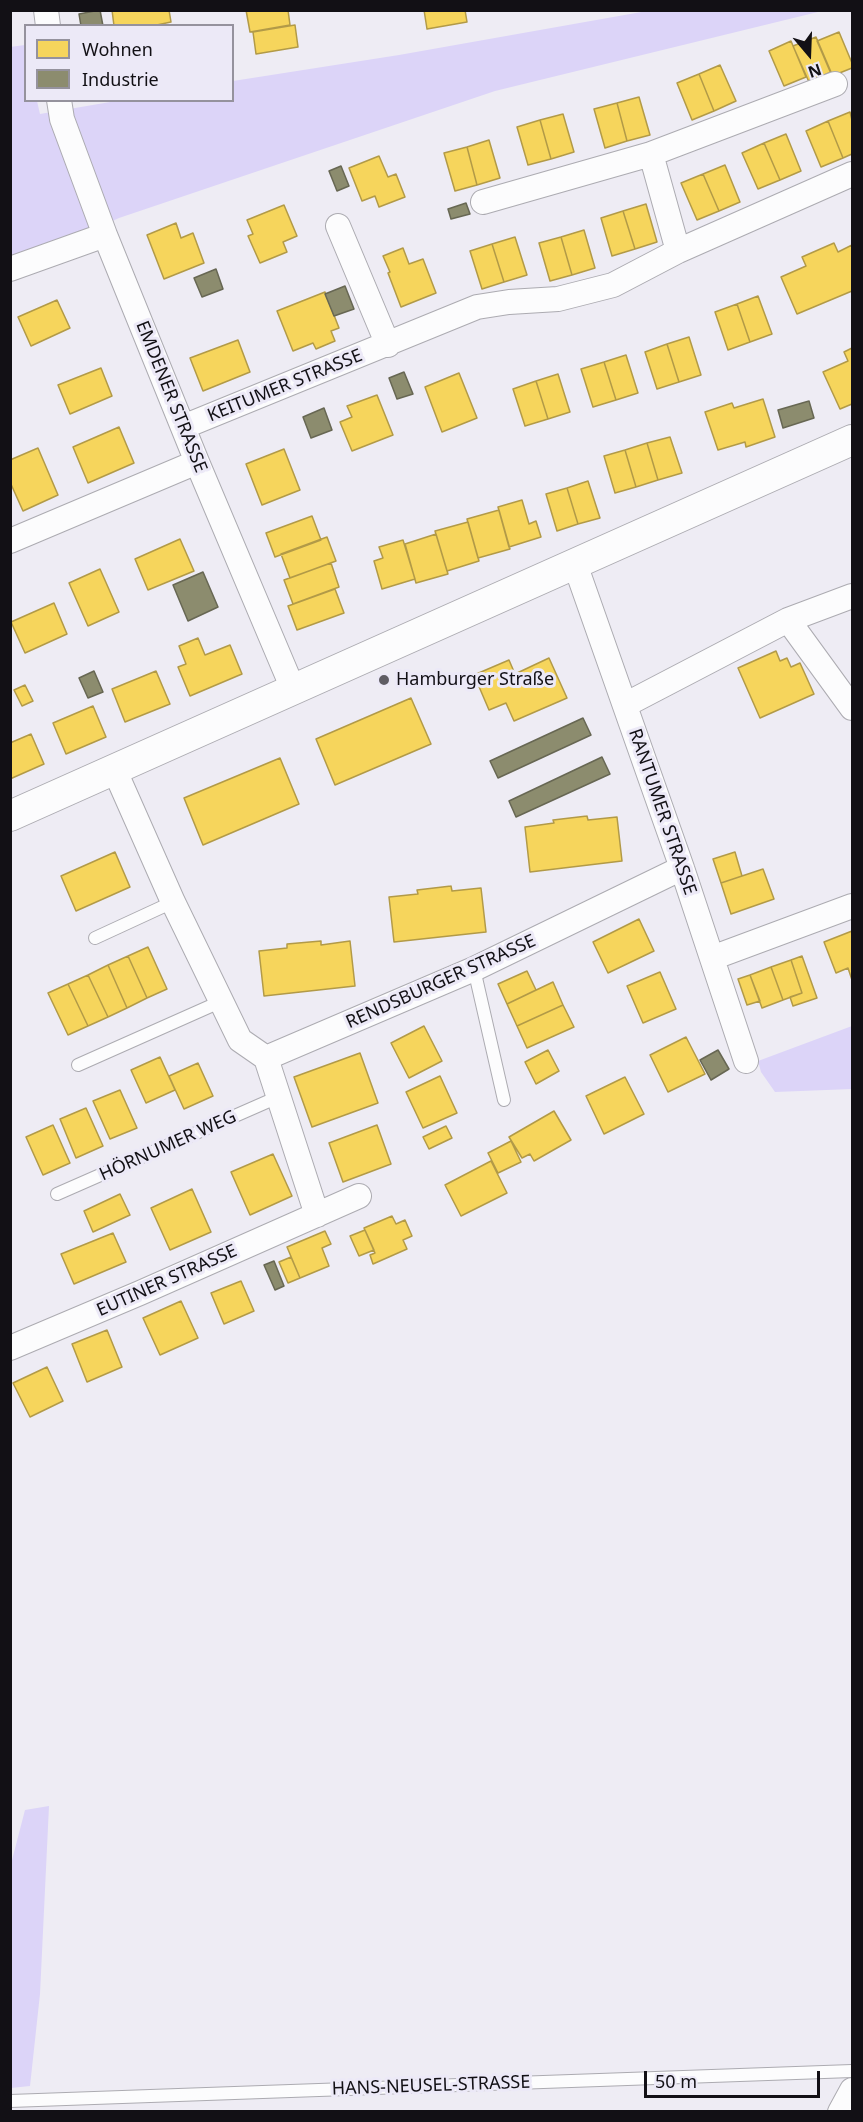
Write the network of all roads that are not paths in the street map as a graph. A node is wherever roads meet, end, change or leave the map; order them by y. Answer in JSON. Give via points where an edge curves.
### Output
{"nodes":[{"id":1,"x":835,"y":84,"type":"dead end"},
{"id":2,"x":59,"y":102,"type":"edge"},
{"id":3,"x":651,"y":154,"type":"junction"},
{"id":4,"x":852,"y":174,"type":"edge"},
{"id":5,"x":483,"y":202,"type":"dead end"},
{"id":6,"x":338,"y":226,"type":"dead end"},
{"id":7,"x":105,"y":235,"type":"junction"},
{"id":8,"x":678,"y":251,"type":"junction"},
{"id":9,"x":10,"y":269,"type":"edge"},
{"id":10,"x":388,"y":345,"type":"junction"},
{"id":11,"x":183,"y":427,"type":"junction"},
{"id":12,"x":852,"y":440,"type":"edge"},
{"id":13,"x":197,"y":462,"type":"junction"},
{"id":14,"x":10,"y":541,"type":"edge"},
{"id":15,"x":575,"y":564,"type":"junction"},
{"id":16,"x":852,"y":596,"type":"edge"},
{"id":17,"x":788,"y":620,"type":"junction"},
{"id":18,"x":293,"y":689,"type":"junction"},
{"id":19,"x":625,"y":705,"type":"junction"},
{"id":20,"x":852,"y":708,"type":"edge"},
{"id":21,"x":115,"y":771,"type":"junction"},
{"id":22,"x":10,"y":816,"type":"edge"},
{"id":23,"x":682,"y":868,"type":"junction"},
{"id":24,"x":173,"y":902,"type":"junction"},
{"id":25,"x":852,"y":906,"type":"edge"},
{"id":26,"x":95,"y":938,"type":"dead end"},
{"id":27,"x":712,"y":958,"type":"junction"},
{"id":28,"x":474,"y":969,"type":"junction"},
{"id":29,"x":222,"y":1001,"type":"junction"},
{"id":30,"x":266,"y":1058,"type":"junction"},
{"id":31,"x":746,"y":1061,"type":"dead end"},
{"id":32,"x":78,"y":1065,"type":"dead end"},
{"id":33,"x":279,"y":1097,"type":"junction"},
{"id":34,"x":504,"y":1100,"type":"dead end"},
{"id":35,"x":57,"y":1194,"type":"dead end"},
{"id":36,"x":360,"y":1196,"type":"dead end"},
{"id":37,"x":317,"y":1215,"type":"junction"},
{"id":38,"x":13,"y":1347,"type":"edge"},
{"id":39,"x":852,"y":2071,"type":"edge"},
{"id":40,"x":852,"y":2090,"type":"edge"},
{"id":41,"x":10,"y":2101,"type":"edge"},
{"id":42,"x":840,"y":2112,"type":"edge"}],
"edges":[{"from":1,"to":3,"type":"street"},
{"from":2,"to":7,"type":"street","name":"EMDENER STRASSE","via":[[62,120]]},
{"from":3,"to":5,"type":"street"},
{"from":3,"to":8,"type":"street"},
{"from":4,"to":8,"type":"street","name":"KEITUMER STRASSE"},
{"from":6,"to":10,"type":"street"},
{"from":7,"to":9,"type":"street"},
{"from":7,"to":11,"type":"street","name":"EMDENER STRASSE"},
{"from":8,"to":10,"type":"street","name":"KEITUMER STRASSE","via":[[613,285],[558,299],[477,308]]},
{"from":10,"to":11,"type":"street","name":"KEITUMER STRASSE"},
{"from":11,"to":13,"type":"street","name":"EMDENER STRASSE"},
{"from":12,"to":15,"type":"street"},
{"from":13,"to":14,"type":"street"},
{"from":13,"to":18,"type":"street","name":"EMDENER STRASSE"},
{"from":15,"to":18,"type":"street"},
{"from":15,"to":19,"type":"street","name":"RANTUMER STRASSE"},
{"from":16,"to":17,"type":"street"},
{"from":17,"to":19,"type":"street"},
{"from":17,"to":20,"type":"street"},
{"from":18,"to":21,"type":"street"},
{"from":19,"to":23,"type":"street","name":"RANTUMER STRASSE"},
{"from":21,"to":22,"type":"street"},
{"from":21,"to":24,"type":"street"},
{"from":23,"to":27,"type":"street","name":"RANTUMER STRASSE"},
{"from":23,"to":28,"type":"street","name":"RENDSBURGER STRASSE"},
{"from":24,"to":26,"type":"lane"},
{"from":24,"to":29,"type":"street"},
{"from":25,"to":27,"type":"street"},
{"from":27,"to":31,"type":"street","name":"RANTUMER STRASSE"},
{"from":28,"to":30,"type":"street","name":"RENDSBURGER STRASSE"},
{"from":28,"to":34,"type":"lane"},
{"from":29,"to":30,"type":"street","via":[[240,1040]]},
{"from":29,"to":32,"type":"lane"},
{"from":30,"to":33,"type":"street"},
{"from":33,"to":35,"type":"lane","name":"HÖRNUMER WEG"},
{"from":33,"to":37,"type":"street"},
{"from":36,"to":37,"type":"street","name":"EUTINER STRASSE"},
{"from":37,"to":38,"type":"street","name":"EUTINER STRASSE"},
{"from":39,"to":41,"type":"lane","name":"HANS-NEUSEL-STRASSE"},
{"from":40,"to":42,"type":"street"}]}
